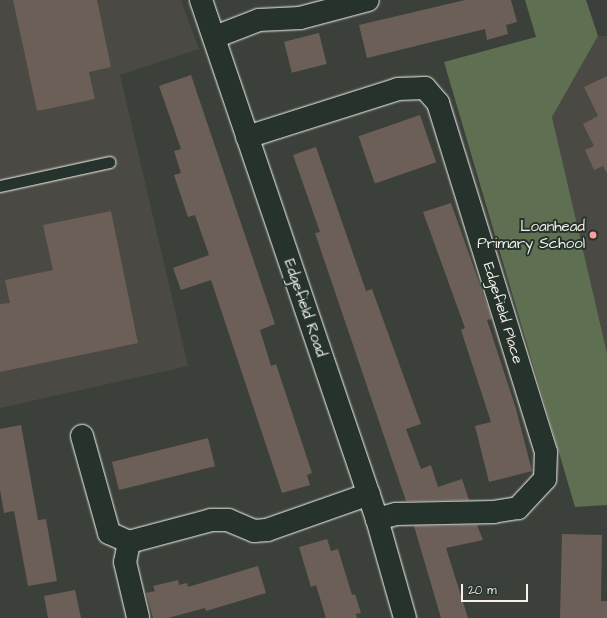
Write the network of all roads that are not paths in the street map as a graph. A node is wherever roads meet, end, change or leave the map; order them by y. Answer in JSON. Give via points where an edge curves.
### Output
{"nodes":[{"id":1,"x":201,"y":0,"type":"edge"},
{"id":2,"x":368,"y":0,"type":"edge"},
{"id":3,"x":215,"y":37,"type":"junction"},
{"id":4,"x":247,"y":137,"type":"junction"},
{"id":5,"x":109,"y":162,"type":"dead end"},
{"id":6,"x":0,"y":186,"type":"edge"},
{"id":7,"x":82,"y":436,"type":"dead end"},
{"id":8,"x":369,"y":494,"type":"junction"},
{"id":9,"x":377,"y":519,"type":"junction"},
{"id":10,"x":129,"y":542,"type":"junction"},
{"id":11,"x":138,"y":617,"type":"dead end"},
{"id":12,"x":405,"y":618,"type":"edge"}],
"edges":[{"from":1,"to":3,"type":"street","name":"Edgefield Road"},
{"from":2,"to":3,"type":"street","via":[[300,18],[259,20]]},
{"from":3,"to":4,"type":"street","name":"Edgefield Road"},
{"from":4,"to":8,"type":"street","name":"Edgefield Road"},
{"from":4,"to":9,"type":"street","name":"Edgefield Place","via":[[398,89],[425,88],[438,102],[546,452],[545,479],[518,508],[494,512],[396,514]]},
{"from":5,"to":6,"type":"lane"},
{"from":7,"to":10,"type":"street","via":[[109,533]]},
{"from":8,"to":9,"type":"street","name":"Edgefield Road"},
{"from":8,"to":10,"type":"street","via":[[267,530],[254,531],[228,520],[210,520]]},
{"from":9,"to":12,"type":"street","name":"Edgefield Road"},
{"from":10,"to":11,"type":"street","via":[[125,562]]}]}
